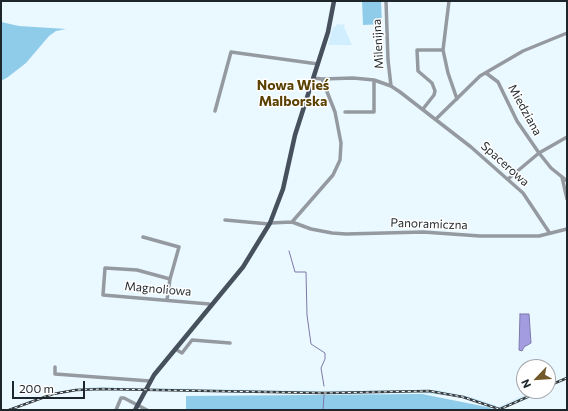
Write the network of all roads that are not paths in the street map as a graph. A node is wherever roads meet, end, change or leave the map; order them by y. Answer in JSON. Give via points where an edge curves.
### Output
{"nodes":[{"id":1,"x":334,"y":1,"type":"edge"},
{"id":2,"x":386,"y":1,"type":"edge"},
{"id":3,"x":449,"y":1,"type":"edge"},
{"id":4,"x":567,"y":33,"type":"edge"},
{"id":5,"x":443,"y":50,"type":"junction"},
{"id":6,"x":318,"y":64,"type":"junction"},
{"id":7,"x":486,"y":73,"type":"junction"},
{"id":8,"x":313,"y":78,"type":"junction"},
{"id":9,"x":322,"y":79,"type":"junction"},
{"id":10,"x":374,"y":80,"type":"junction"},
{"id":11,"x":391,"y":86,"type":"junction"},
{"id":12,"x":457,"y":99,"type":"junction"},
{"id":13,"x":422,"y":109,"type":"junction"},
{"id":14,"x":215,"y":111,"type":"dead end"},
{"id":15,"x":345,"y":112,"type":"dead end"},
{"id":16,"x":436,"y":119,"type":"junction"},
{"id":17,"x":567,"y":137,"type":"edge"},
{"id":18,"x":539,"y":153,"type":"junction"},
{"id":19,"x":562,"y":177,"type":"junction"},
{"id":20,"x":508,"y":179,"type":"junction"},
{"id":21,"x":567,"y":181,"type":"edge"},
{"id":22,"x":567,"y":199,"type":"edge"},
{"id":23,"x":225,"y":220,"type":"dead end"},
{"id":24,"x":292,"y":222,"type":"junction"},
{"id":25,"x":269,"y":223,"type":"junction"},
{"id":26,"x":567,"y":229,"type":"edge"},
{"id":27,"x":549,"y":232,"type":"junction"},
{"id":28,"x":143,"y":237,"type":"dead end"},
{"id":29,"x":170,"y":279,"type":"junction"},
{"id":30,"x":167,"y":300,"type":"junction"},
{"id":31,"x":211,"y":306,"type":"junction"},
{"id":32,"x":230,"y":344,"type":"dead end"},
{"id":33,"x":175,"y":349,"type":"junction"},
{"id":34,"x":54,"y":366,"type":"dead end"},
{"id":35,"x":150,"y":381,"type":"junction"},
{"id":36,"x":136,"y":408,"type":"edge"},
{"id":37,"x":116,"y":410,"type":"edge"},
{"id":38,"x":147,"y":410,"type":"edge"}],
"edges":[{"from":1,"to":6,"type":"main road"},
{"from":2,"to":11,"type":"street","name":"Milenijna"},
{"from":3,"to":5,"type":"street"},
{"from":4,"to":7,"type":"street","via":[[523,51]]},
{"from":5,"to":12,"type":"street"},
{"from":5,"to":13,"type":"street","via":[[417,50],[418,71],[432,82],[435,91]]},
{"from":6,"to":8,"type":"main road"},
{"from":6,"to":14,"type":"street","via":[[232,52]]},
{"from":7,"to":12,"type":"street","via":[[476,79]]},
{"from":7,"to":18,"type":"street","name":"Miedziana","via":[[498,82],[517,121]]},
{"from":8,"to":9,"type":"street","name":"Spacerowa"},
{"from":8,"to":25,"type":"main road","via":[[295,135],[283,189]]},
{"from":9,"to":10,"type":"street","name":"Spacerowa"},
{"from":9,"to":24,"type":"street","via":[[337,121],[340,160],[333,175]]},
{"from":10,"to":11,"type":"street","name":"Spacerowa"},
{"from":10,"to":15,"type":"street","via":[[374,112]]},
{"from":11,"to":13,"type":"street","name":"Spacerowa"},
{"from":12,"to":16,"type":"street"},
{"from":13,"to":16,"type":"street","name":"Spacerowa"},
{"from":16,"to":20,"type":"street","name":"Spacerowa"},
{"from":17,"to":18,"type":"street","name":"Miedziana"},
{"from":18,"to":19,"type":"street"},
{"from":18,"to":20,"type":"street"},
{"from":19,"to":21,"type":"street"},
{"from":19,"to":22,"type":"street"},
{"from":20,"to":27,"type":"street","name":"Spacerowa","via":[[523,193]]},
{"from":23,"to":25,"type":"street"},
{"from":24,"to":25,"type":"street"},
{"from":24,"to":27,"type":"street","name":"Panoramiczna","via":[[335,234],[423,232],[539,236]]},
{"from":25,"to":31,"type":"main road","via":[[243,267]]},
{"from":26,"to":27,"type":"street","name":"Panoramiczna"},
{"from":28,"to":29,"type":"street","via":[[179,247]]},
{"from":29,"to":30,"type":"street"},
{"from":29,"to":30,"type":"street","name":"Magnoliowa","via":[[137,270],[105,268],[103,295]]},
{"from":30,"to":31,"type":"street","name":"Magnoliowa"},
{"from":31,"to":33,"type":"main road"},
{"from":32,"to":33,"type":"street","via":[[192,340],[182,353]]},
{"from":33,"to":35,"type":"main road"},
{"from":34,"to":35,"type":"street","via":[[55,374]]},
{"from":35,"to":36,"type":"main road"},
{"from":36,"to":37,"type":"street","via":[[130,400],[122,398]]},
{"from":36,"to":38,"type":"street"}]}
